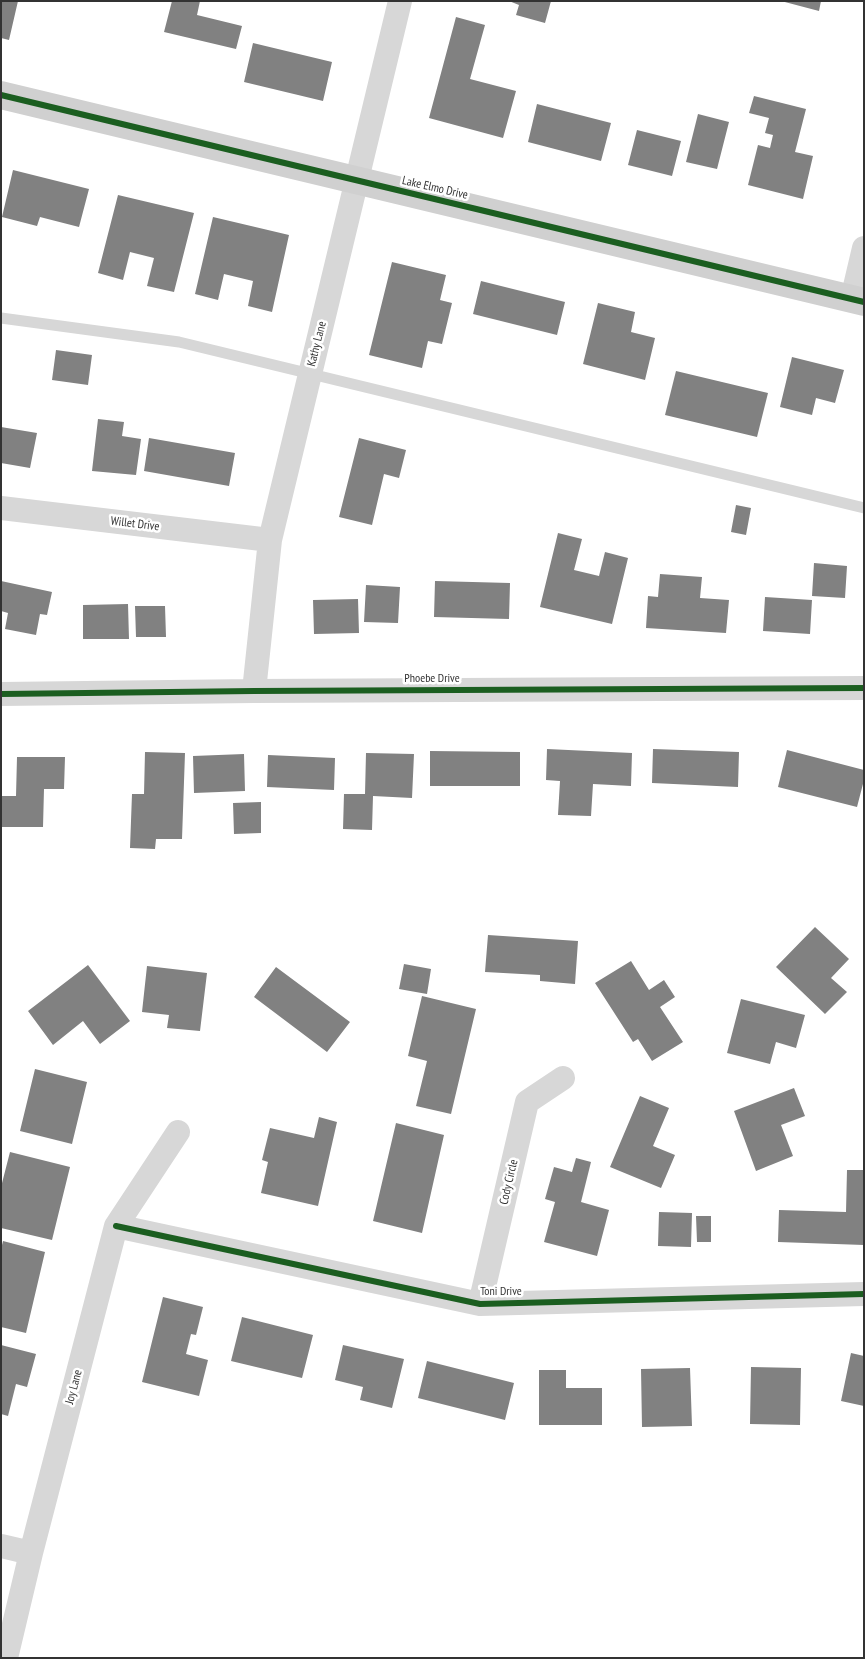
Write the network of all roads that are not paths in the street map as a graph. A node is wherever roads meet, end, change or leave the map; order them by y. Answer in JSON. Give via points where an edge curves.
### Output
{"nodes":[{"id":1,"x":400,"y":1,"type":"edge"},
{"id":2,"x":1,"y":95,"type":"edge"},
{"id":3,"x":356,"y":181,"type":"junction"},
{"id":4,"x":864,"y":248,"type":"edge"},
{"id":5,"x":858,"y":300,"type":"edge"},
{"id":6,"x":1,"y":318,"type":"edge"},
{"id":7,"x":310,"y":373,"type":"junction"},
{"id":8,"x":1,"y":508,"type":"edge"},
{"id":9,"x":864,"y":508,"type":"edge"},
{"id":10,"x":270,"y":540,"type":"junction"},
{"id":11,"x":864,"y":688,"type":"edge"},
{"id":12,"x":254,"y":691,"type":"junction"},
{"id":13,"x":1,"y":694,"type":"edge"},
{"id":14,"x":563,"y":1078,"type":"dead end"},
{"id":15,"x":178,"y":1132,"type":"dead end"},
{"id":16,"x":116,"y":1226,"type":"junction"},
{"id":17,"x":864,"y":1294,"type":"edge"},
{"id":18,"x":480,"y":1304,"type":"junction"},
{"id":19,"x":1,"y":1546,"type":"edge"},
{"id":20,"x":31,"y":1553,"type":"junction"},
{"id":21,"x":6,"y":1658,"type":"edge"}],
"edges":[{"from":1,"to":3,"type":"street","name":"Kathy Lane"},
{"from":2,"to":3,"type":"street","name":"Lake Elmo Drive"},
{"from":3,"to":5,"type":"street","name":"Lake Elmo Drive"},
{"from":3,"to":7,"type":"street","name":"Kathy Lane"},
{"from":4,"to":5,"type":"street"},
{"from":6,"to":7,"type":"lane","via":[[179,342]]},
{"from":7,"to":9,"type":"lane"},
{"from":7,"to":10,"type":"street","name":"Kathy Lane"},
{"from":8,"to":10,"type":"street","name":"Willet Drive"},
{"from":10,"to":12,"type":"street","name":"Kathy Lane"},
{"from":11,"to":12,"type":"street","name":"Phoebe Drive"},
{"from":12,"to":13,"type":"street","name":"Phoebe Drive"},
{"from":14,"to":18,"type":"street","name":"Cody Circle","via":[[527,1102]]},
{"from":15,"to":16,"type":"street","name":"Joy Lane"},
{"from":16,"to":18,"type":"street","name":"Toni Drive"},
{"from":16,"to":20,"type":"street","name":"Joy Lane"},
{"from":17,"to":18,"type":"street","name":"Toni Drive"},
{"from":19,"to":20,"type":"street"},
{"from":20,"to":21,"type":"street","name":"Joy Lane"}]}
